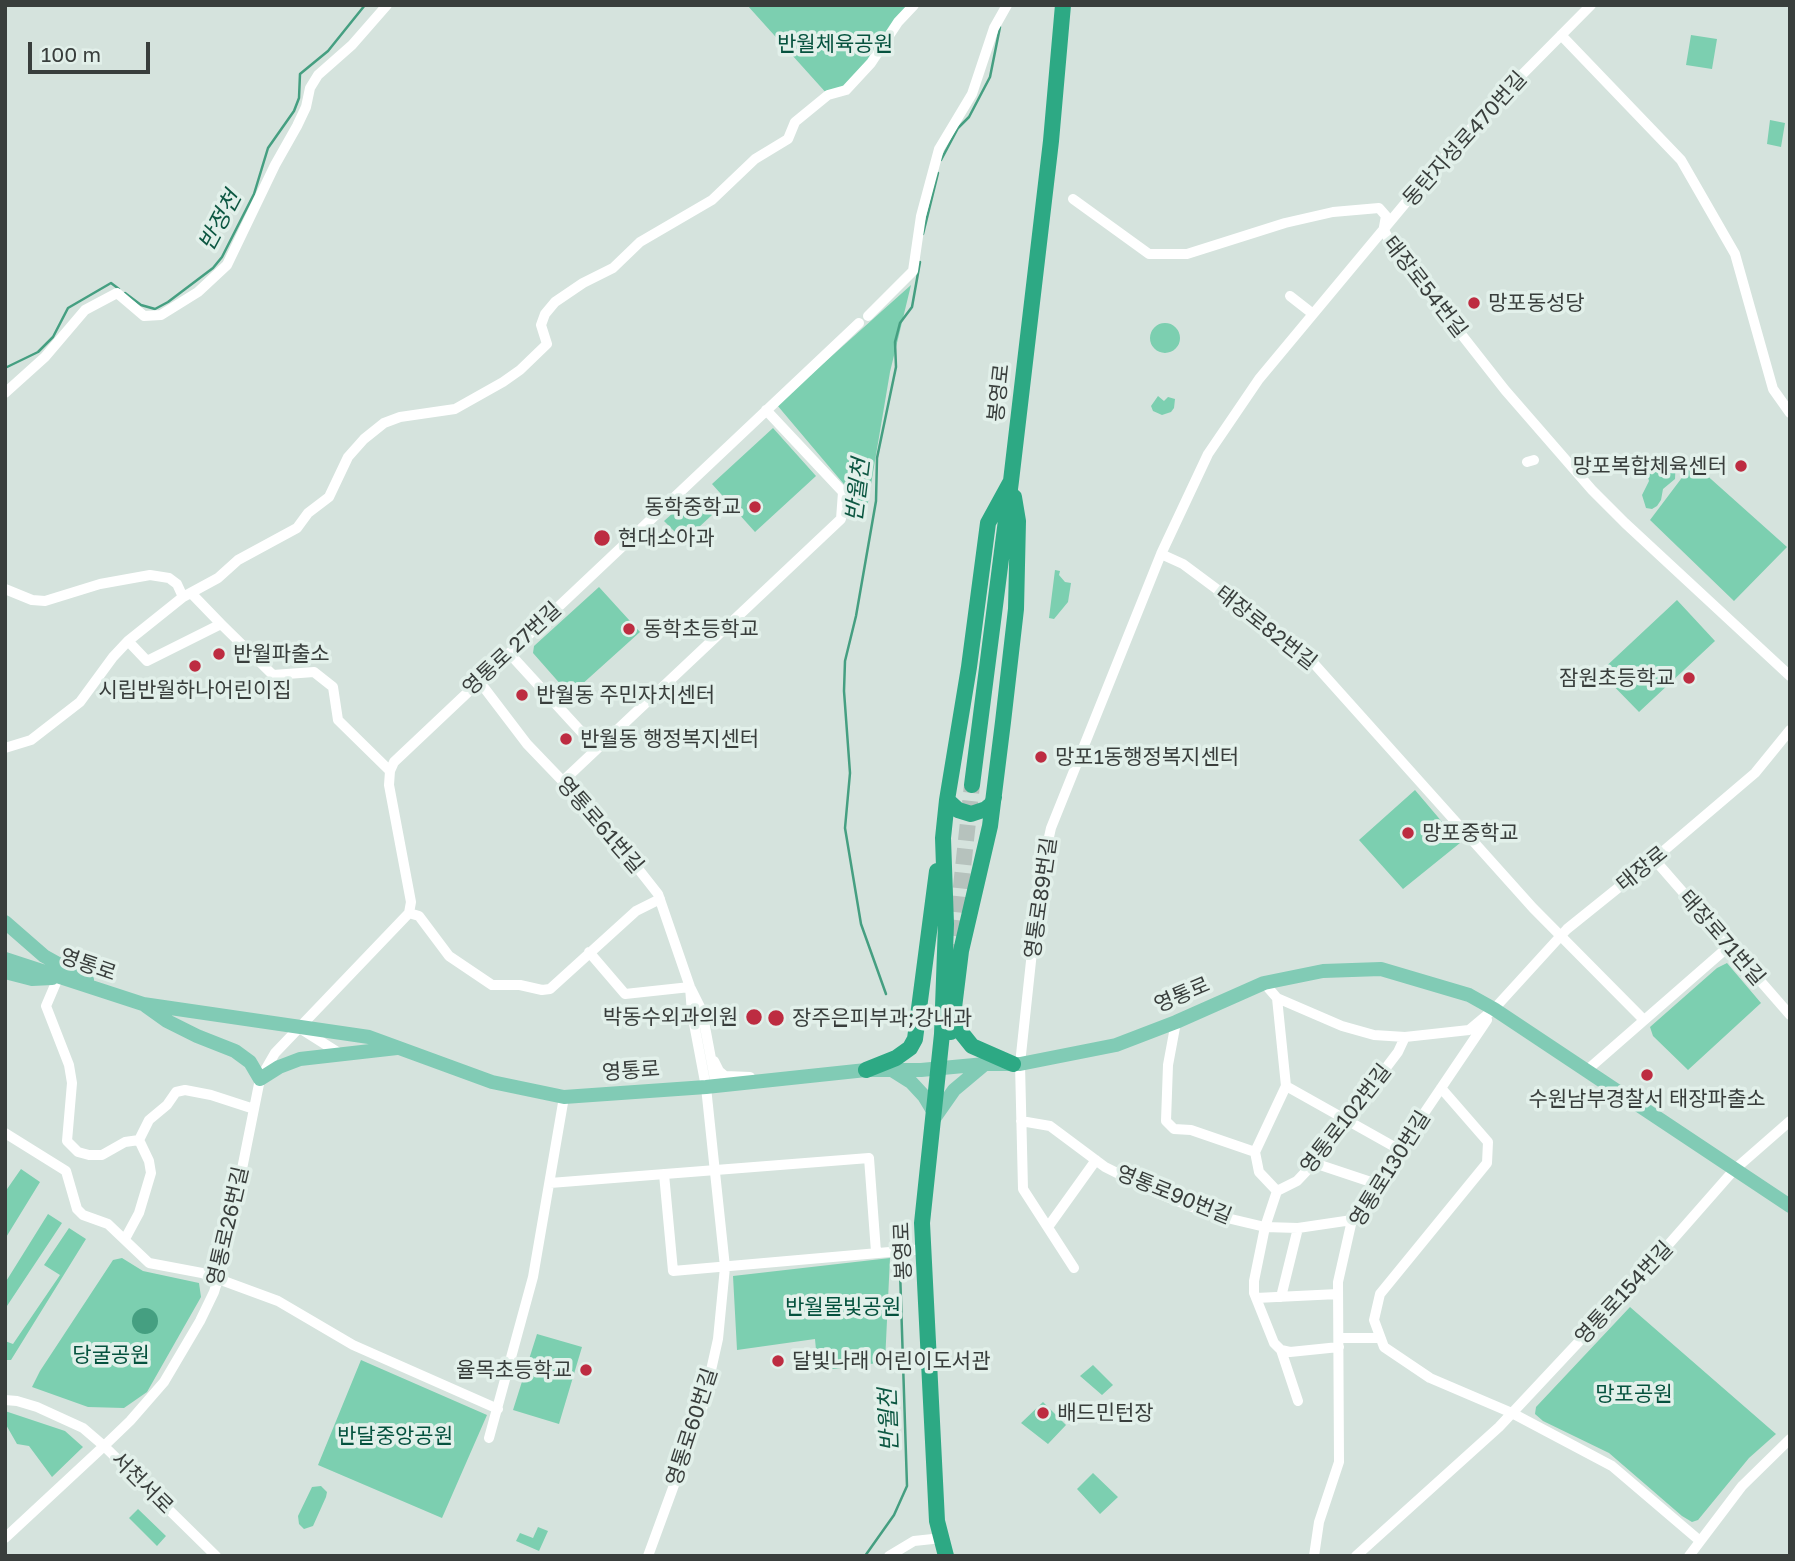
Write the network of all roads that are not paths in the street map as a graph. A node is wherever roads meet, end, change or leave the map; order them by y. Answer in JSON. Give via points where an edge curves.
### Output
{"nodes":[{"id":1,"x":387,"y":5,"type":"edge"},
{"id":2,"x":914,"y":5,"type":"edge"},
{"id":3,"x":1007,"y":5,"type":"edge"},
{"id":4,"x":1063,"y":5,"type":"edge"},
{"id":5,"x":1591,"y":5,"type":"edge"},
{"id":6,"x":1561,"y":35,"type":"junction"},
{"id":7,"x":1073,"y":198,"type":"dead end"},
{"id":8,"x":1384,"y":230,"type":"junction"},
{"id":9,"x":1290,"y":296,"type":"dead end"},
{"id":10,"x":1313,"y":313,"type":"junction"},
{"id":11,"x":5,"y":393,"type":"edge"},
{"id":12,"x":766,"y":410,"type":"junction"},
{"id":13,"x":1790,"y":413,"type":"edge"},
{"id":14,"x":1011,"y":481,"type":"junction"},
{"id":15,"x":1161,"y":554,"type":"junction"},
{"id":16,"x":5,"y":589,"type":"edge"},
{"id":17,"x":187,"y":595,"type":"junction"},
{"id":18,"x":221,"y":624,"type":"junction"},
{"id":19,"x":128,"y":641,"type":"junction"},
{"id":20,"x":509,"y":653,"type":"junction"},
{"id":21,"x":1790,"y":677,"type":"edge"},
{"id":22,"x":479,"y":681,"type":"junction"},
{"id":23,"x":1790,"y":730,"type":"edge"},
{"id":24,"x":1087,"y":737,"type":"joint"},
{"id":25,"x":5,"y":748,"type":"edge"},
{"id":26,"x":597,"y":749,"type":"junction"},
{"id":27,"x":390,"y":771,"type":"junction"},
{"id":28,"x":563,"y":781,"type":"junction"},
{"id":29,"x":972,"y":785,"type":"tunnel mouth"},
{"id":30,"x":995,"y":790,"type":"junction"},
{"id":31,"x":947,"y":800,"type":"junction"},
{"id":32,"x":943,"y":838,"type":"junction"},
{"id":33,"x":1654,"y":859,"type":"junction"},
{"id":34,"x":660,"y":899,"type":"junction"},
{"id":35,"x":413,"y":910,"type":"junction"},
{"id":36,"x":5,"y":922,"type":"edge"},
{"id":37,"x":1562,"y":936,"type":"junction"},
{"id":38,"x":1728,"y":947,"type":"junction"},
{"id":39,"x":589,"y":952,"type":"junction"},
{"id":40,"x":5,"y":959,"type":"edge"},
{"id":41,"x":5,"y":972,"type":"edge"},
{"id":42,"x":58,"y":978,"type":"junction"},
{"id":43,"x":1264,"y":983,"type":"junction"},
{"id":44,"x":690,"y":987,"type":"junction"},
{"id":45,"x":116,"y":997,"type":"junction"},
{"id":46,"x":1277,"y":998,"type":"junction"},
{"id":47,"x":143,"y":1004,"type":"junction"},
{"id":48,"x":1494,"y":1009,"type":"junction"},
{"id":49,"x":1790,"y":1015,"type":"edge"},
{"id":50,"x":1644,"y":1020,"type":"junction"},
{"id":51,"x":952,"y":1021,"type":"junction"},
{"id":52,"x":1176,"y":1022,"type":"junction"},
{"id":53,"x":301,"y":1029,"type":"junction"},
{"id":54,"x":1405,"y":1037,"type":"junction"},
{"id":55,"x":401,"y":1048,"type":"junction"},
{"id":56,"x":339,"y":1053,"type":"junction"},
{"id":57,"x":711,"y":1057,"type":"junction"},
{"id":58,"x":985,"y":1064,"type":"junction"},
{"id":59,"x":1017,"y":1064,"type":"junction"},
{"id":60,"x":890,"y":1069,"type":"junction"},
{"id":61,"x":937,"y":1069,"type":"junction"},
{"id":62,"x":866,"y":1070,"type":"junction"},
{"id":63,"x":1587,"y":1071,"type":"junction"},
{"id":64,"x":260,"y":1079,"type":"junction"},
{"id":65,"x":770,"y":1080,"type":"junction"},
{"id":66,"x":711,"y":1086,"type":"junction"},
{"id":67,"x":1286,"y":1086,"type":"junction"},
{"id":68,"x":1441,"y":1088,"type":"junction"},
{"id":69,"x":564,"y":1097,"type":"junction"},
{"id":70,"x":254,"y":1109,"type":"junction"},
{"id":71,"x":933,"y":1116,"type":"junction"},
{"id":72,"x":1347,"y":1120,"type":"junction"},
{"id":73,"x":1021,"y":1121,"type":"junction"},
{"id":74,"x":1790,"y":1121,"type":"edge"},
{"id":75,"x":5,"y":1133,"type":"edge"},
{"id":76,"x":139,"y":1140,"type":"junction"},
{"id":77,"x":1400,"y":1150,"type":"junction"},
{"id":78,"x":1255,"y":1152,"type":"junction"},
{"id":79,"x":1096,"y":1160,"type":"junction"},
{"id":80,"x":1314,"y":1163,"type":"junction"},
{"id":81,"x":715,"y":1170,"type":"junction"},
{"id":82,"x":1734,"y":1170,"type":"junction"},
{"id":83,"x":664,"y":1174,"type":"junction"},
{"id":84,"x":550,"y":1183,"type":"junction"},
{"id":85,"x":1377,"y":1184,"type":"junction"},
{"id":86,"x":1276,"y":1191,"type":"junction"},
{"id":87,"x":1790,"y":1206,"type":"edge"},
{"id":88,"x":1352,"y":1220,"type":"junction"},
{"id":89,"x":1048,"y":1227,"type":"junction"},
{"id":90,"x":1265,"y":1227,"type":"junction"},
{"id":91,"x":1298,"y":1228,"type":"junction"},
{"id":92,"x":125,"y":1239,"type":"junction"},
{"id":93,"x":923,"y":1249,"type":"junction"},
{"id":94,"x":876,"y":1252,"type":"junction"},
{"id":95,"x":725,"y":1267,"type":"junction"},
{"id":96,"x":1074,"y":1268,"type":"dead end"},
{"id":97,"x":217,"y":1280,"type":"junction"},
{"id":98,"x":1338,"y":1294,"type":"junction"},
{"id":99,"x":1281,"y":1297,"type":"junction"},
{"id":100,"x":1256,"y":1298,"type":"junction"},
{"id":101,"x":1380,"y":1338,"type":"junction"},
{"id":102,"x":1339,"y":1342,"type":"junction"},
{"id":103,"x":1281,"y":1350,"type":"junction"},
{"id":104,"x":5,"y":1401,"type":"edge"},
{"id":105,"x":1298,"y":1401,"type":"dead end"},
{"id":106,"x":498,"y":1409,"type":"junction"},
{"id":107,"x":1512,"y":1413,"type":"junction"},
{"id":108,"x":489,"y":1438,"type":"dead end"},
{"id":109,"x":1790,"y":1439,"type":"edge"},
{"id":110,"x":104,"y":1446,"type":"junction"},
{"id":111,"x":5,"y":1538,"type":"edge"},
{"id":112,"x":942,"y":1538,"type":"junction"},
{"id":113,"x":1700,"y":1541,"type":"junction"},
{"id":114,"x":216,"y":1556,"type":"edge"},
{"id":115,"x":648,"y":1556,"type":"edge"},
{"id":116,"x":889,"y":1556,"type":"edge"},
{"id":117,"x":947,"y":1556,"type":"edge"},
{"id":118,"x":1314,"y":1556,"type":"edge"},
{"id":119,"x":1356,"y":1556,"type":"edge"},
{"id":120,"x":1689,"y":1556,"type":"edge"}],
"edges":[{"from":1,"to":11,"type":"street","via":[[310,88],[306,107],[227,265],[198,292],[161,316],[144,316],[117,293],[85,310],[45,357]]},
{"from":2,"to":17,"type":"street","via":[[846,90],[828,95],[794,122],[788,139],[755,159],[712,200],[639,242],[613,268],[555,302],[541,325],[547,344],[520,370],[455,409],[384,423],[348,457],[330,497],[297,528]]},
{"from":3,"to":12,"type":"street","name":"영통로 27번길","via":[[994,28],[972,94],[939,149],[921,216],[913,271]]},
{"from":4,"to":14,"type":"highway","name":"봉영로"},
{"from":5,"to":6,"type":"street","name":"동탄지성로470번길"},
{"from":6,"to":8,"type":"street","name":"동탄지성로470번길","via":[[1495,102]]},
{"from":6,"to":13,"type":"street","via":[[1681,160],[1735,254],[1773,389]]},
{"from":7,"to":8,"type":"street","name":"동탄지성로470번길","via":[[1149,254],[1187,254],[1285,223],[1345,211],[1379,208],[1386,216]]},
{"from":8,"to":10,"type":"street","name":"태장로54번길"},
{"from":8,"to":21,"type":"street","name":"태장로54번길","via":[[1507,393],[1592,489]]},
{"from":9,"to":10,"type":"street"},
{"from":10,"to":15,"type":"street","name":"태장로54번길","via":[[1259,379],[1208,454]]},
{"from":12,"to":20,"type":"street","name":"영통로 27번길"},
{"from":12,"to":26,"type":"street","via":[[843,492],[841,519]]},
{"from":14,"to":29,"type":"highway","name":"봉영로"},
{"from":14,"to":30,"type":"highway","via":[[1018,521],[1016,610]]},
{"from":14,"to":31,"type":"highway","via":[[988,523]]},
{"from":15,"to":24,"type":"street","name":"태장로54번길"},
{"from":15,"to":37,"type":"street","name":"태장로82번길","via":[[1183,564],[1308,657]]},
{"from":16,"to":17,"type":"street","via":[[45,601],[150,575],[169,578]]},
{"from":17,"to":18,"type":"street"},
{"from":17,"to":19,"type":"street"},
{"from":18,"to":19,"type":"street","via":[[147,661]]},
{"from":18,"to":27,"type":"street","via":[[273,675],[314,672],[333,687],[338,720]]},
{"from":19,"to":25,"type":"street","via":[[80,702],[31,740]]},
{"from":20,"to":22,"type":"street","name":"영통로 27번길"},
{"from":20,"to":26,"type":"street"},
{"from":22,"to":27,"type":"street","name":"영통로 27번길","via":[[413,742]]},
{"from":22,"to":28,"type":"street","name":"영통로61번길","via":[[527,744]]},
{"from":23,"to":33,"type":"street","name":"태장로","via":[[1755,773]]},
{"from":24,"to":59,"type":"street","name":"영통로89번길","via":[[1051,828],[1040,877]]},
{"from":26,"to":28,"type":"street"},
{"from":27,"to":35,"type":"street"},
{"from":28,"to":34,"type":"street","name":"영통로61번길","via":[[600,819]]},
{"from":30,"to":31,"type":"highway","via":[[992,804],[980,813],[964,813]]},
{"from":30,"to":51,"type":"highway","via":[[961,951]]},
{"from":31,"to":32,"type":"highway"},
{"from":32,"to":61,"type":"highway","name":"봉영로","via":[[946,924]]},
{"from":32,"to":62,"type":"highway","via":[[915,1039],[896,1058]]},
{"from":33,"to":37,"type":"street","name":"태장로"},
{"from":33,"to":38,"type":"street","name":"태장로71번길"},
{"from":34,"to":39,"type":"street","via":[[636,911]]},
{"from":34,"to":44,"type":"street","name":"영통로61번길"},
{"from":35,"to":39,"type":"street","via":[[449,956],[492,985],[550,989]]},
{"from":35,"to":53,"type":"street"},
{"from":36,"to":45,"type":"main road","via":[[44,956]]},
{"from":37,"to":48,"type":"street","name":"태장로"},
{"from":37,"to":50,"type":"street","name":"태장로82번길"},
{"from":38,"to":49,"type":"street","name":"태장로71번길"},
{"from":38,"to":50,"type":"street"},
{"from":39,"to":44,"type":"street","via":[[625,994]]},
{"from":40,"to":42,"type":"main road","name":"영통로"},
{"from":41,"to":42,"type":"main road","via":[[32,979]]},
{"from":42,"to":45,"type":"main road","name":"영통로"},
{"from":42,"to":76,"type":"street","via":[[46,1006],[72,1083],[67,1141],[89,1155]]},
{"from":43,"to":46,"type":"street"},
{"from":43,"to":48,"type":"main road","name":"영통로","via":[[1322,971],[1381,969],[1469,995]]},
{"from":43,"to":52,"type":"main road","name":"영통로"},
{"from":44,"to":57,"type":"street","via":[[702,1011]]},
{"from":44,"to":66,"type":"street"},
{"from":45,"to":47,"type":"main road","name":"영통로"},
{"from":46,"to":54,"type":"street","via":[[1358,1031]]},
{"from":46,"to":67,"type":"street"},
{"from":47,"to":53,"type":"main road","name":"영통로"},
{"from":47,"to":64,"type":"main road","via":[[198,1037],[235,1051],[250,1062]]},
{"from":48,"to":54,"type":"street","via":[[1469,1030]]},
{"from":48,"to":63,"type":"main road","name":"영통로"},
{"from":48,"to":68,"type":"street","name":"영통로130번길"},
{"from":50,"to":63,"type":"street"},
{"from":51,"to":59,"type":"highway","via":[[972,1046]]},
{"from":51,"to":61,"type":"highway","via":[[950,1047]]},
{"from":52,"to":59,"type":"main road","name":"영통로","via":[[1116,1045]]},
{"from":52,"to":78,"type":"street","via":[[1168,1065],[1166,1121],[1174,1129],[1191,1130]]},
{"from":53,"to":55,"type":"main road","name":"영통로","via":[[369,1037]]},
{"from":53,"to":56,"type":"street"},
{"from":53,"to":64,"type":"street","name":"영통로26번길","via":[[275,1053]]},
{"from":54,"to":72,"type":"street","name":"영통로102번길"},
{"from":55,"to":56,"type":"main road"},
{"from":55,"to":69,"type":"main road","name":"영통로","via":[[492,1082]]},
{"from":56,"to":64,"type":"main road","via":[[300,1059]]},
{"from":57,"to":65,"type":"street","via":[[725,1076]]},
{"from":57,"to":66,"type":"street"},
{"from":58,"to":59,"type":"main road","name":"영통로"},
{"from":58,"to":61,"type":"main road","name":"영통로"},
{"from":58,"to":71,"type":"main road","via":[[954,1090]]},
{"from":59,"to":73,"type":"street"},
{"from":60,"to":61,"type":"main road","name":"영통로"},
{"from":60,"to":62,"type":"main road","name":"영통로"},
{"from":60,"to":71,"type":"main road","via":[[917,1088]]},
{"from":61,"to":71,"type":"highway","name":"봉영로"},
{"from":62,"to":65,"type":"main road","name":"영통로"},
{"from":63,"to":82,"type":"main road","name":"영통로"},
{"from":64,"to":70,"type":"street","name":"영통로26번길"},
{"from":65,"to":66,"type":"main road","name":"영통로"},
{"from":66,"to":69,"type":"main road","name":"영통로"},
{"from":66,"to":81,"type":"street","name":"영통로60번길"},
{"from":67,"to":72,"type":"street"},
{"from":67,"to":78,"type":"street"},
{"from":68,"to":77,"type":"street","name":"영통로130번길"},
{"from":68,"to":101,"type":"street","via":[[1488,1142],[1487,1164],[1380,1294],[1374,1320]]},
{"from":69,"to":84,"type":"street"},
{"from":70,"to":76,"type":"street","via":[[211,1095],[176,1092],[149,1120]]},
{"from":70,"to":97,"type":"street","name":"영통로26번길"},
{"from":71,"to":93,"type":"highway","name":"봉영로"},
{"from":72,"to":77,"type":"street"},
{"from":72,"to":80,"type":"street","name":"영통로102번길"},
{"from":73,"to":79,"type":"street","name":"영통로90번길","via":[[1050,1126]]},
{"from":73,"to":89,"type":"street","via":[[1023,1189]]},
{"from":74,"to":82,"type":"street","name":"영통로154번길"},
{"from":75,"to":92,"type":"street","via":[[66,1171],[77,1209]]},
{"from":76,"to":92,"type":"street","via":[[151,1173]]},
{"from":77,"to":85,"type":"street","name":"영통로130번길"},
{"from":78,"to":86,"type":"street","via":[[1259,1172]]},
{"from":79,"to":89,"type":"street"},
{"from":79,"to":90,"type":"street","name":"영통로90번길","via":[[1155,1192],[1210,1214]]},
{"from":80,"to":85,"type":"street"},
{"from":80,"to":86,"type":"street","name":"영통로102번길","via":[[1297,1181]]},
{"from":81,"to":83,"type":"street"},
{"from":81,"to":94,"type":"street","via":[[869,1158]]},
{"from":81,"to":95,"type":"street","name":"영통로60번길"},
{"from":82,"to":87,"type":"main road","name":"영통로"},
{"from":82,"to":107,"type":"street","name":"영통로154번길"},
{"from":83,"to":84,"type":"street"},
{"from":83,"to":95,"type":"street","via":[[673,1271]]},
{"from":84,"to":106,"type":"street","via":[[533,1277]]},
{"from":85,"to":88,"type":"street","name":"영통로130번길"},
{"from":86,"to":90,"type":"street"},
{"from":88,"to":91,"type":"street","name":"영통로90번길"},
{"from":88,"to":98,"type":"street","name":"영통로130번길"},
{"from":89,"to":96,"type":"street"},
{"from":90,"to":91,"type":"street","name":"영통로90번길"},
{"from":90,"to":100,"type":"street","via":[[1254,1281]]},
{"from":91,"to":99,"type":"street"},
{"from":92,"to":97,"type":"street","via":[[149,1263]]},
{"from":93,"to":94,"type":"street"},
{"from":93,"to":112,"type":"highway","name":"봉영로","via":[[937,1521]]},
{"from":94,"to":95,"type":"street"},
{"from":95,"to":115,"type":"street","name":"영통로60번길","via":[[718,1339],[703,1406]]},
{"from":97,"to":106,"type":"street","via":[[278,1301],[353,1345]]},
{"from":97,"to":110,"type":"street","name":"영통로26번길","via":[[200,1321],[164,1382]]},
{"from":98,"to":99,"type":"street"},
{"from":98,"to":102,"type":"street","name":"영통로130번길"},
{"from":99,"to":100,"type":"street"},
{"from":100,"to":103,"type":"street"},
{"from":101,"to":102,"type":"street"},
{"from":101,"to":107,"type":"street","via":[[1384,1348],[1430,1378]]},
{"from":102,"to":103,"type":"street"},
{"from":102,"to":118,"type":"street","name":"영통로130번길","via":[[1339,1462],[1319,1522]]},
{"from":103,"to":105,"type":"street"},
{"from":104,"to":110,"type":"street","via":[[37,1407],[83,1428]]},
{"from":106,"to":108,"type":"street"},
{"from":107,"to":113,"type":"street","via":[[1612,1466]]},
{"from":107,"to":119,"type":"street","name":"영통로154번길"},
{"from":109,"to":113,"type":"street","via":[[1742,1486]]},
{"from":110,"to":111,"type":"street","name":"서천서로"},
{"from":110,"to":114,"type":"street","name":"서천서로"},
{"from":112,"to":116,"type":"street","via":[[914,1541]]},
{"from":112,"to":117,"type":"highway","name":"봉영로"},
{"from":113,"to":120,"type":"street"}]}
